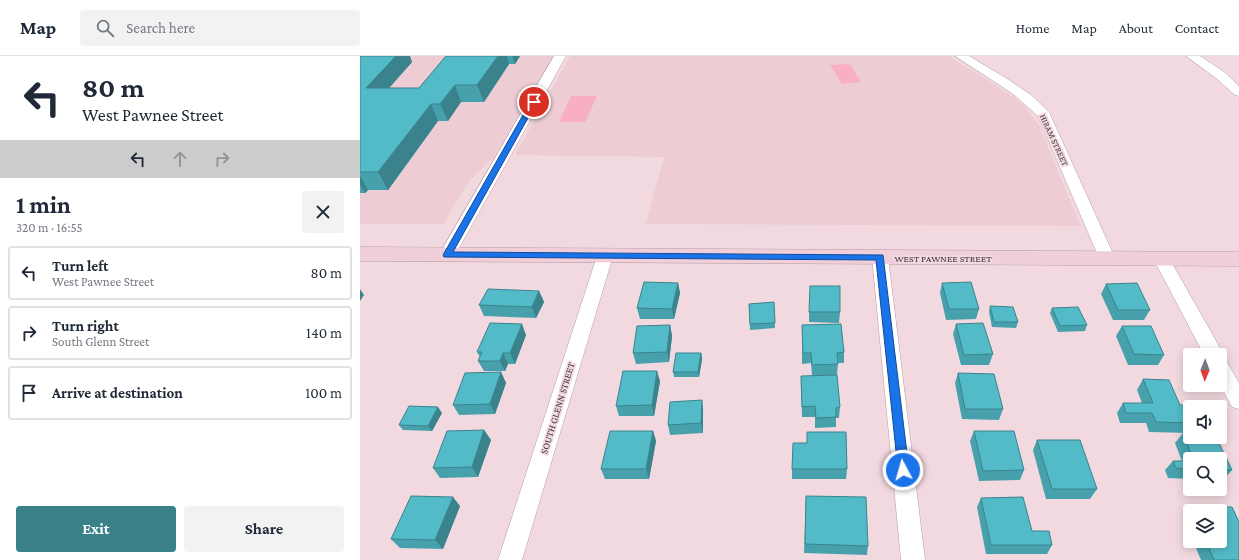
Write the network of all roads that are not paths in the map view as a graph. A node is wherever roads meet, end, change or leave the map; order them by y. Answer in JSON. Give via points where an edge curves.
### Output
{"nodes":[{"id":1,"x":560,"y":56,"type":"edge"},
{"id":2,"x":961,"y":56,"type":"edge"},
{"id":3,"x":1192,"y":56,"type":"edge"},
{"id":4,"x":1239,"y":92,"type":"edge"},
{"id":5,"x":360,"y":254,"type":"edge"},
{"id":6,"x":447,"y":255,"type":"junction"},
{"id":7,"x":605,"y":256,"type":"junction"},
{"id":8,"x":880,"y":257,"type":"junction"},
{"id":9,"x":1107,"y":258,"type":"junction"},
{"id":10,"x":1161,"y":258,"type":"junction"},
{"id":11,"x":1239,"y":259,"type":"edge"},
{"id":12,"x":1210,"y":348,"type":"edge"},
{"id":13,"x":1227,"y":380,"type":"edge"},
{"id":14,"x":1239,"y":401,"type":"edge"},
{"id":15,"x":510,"y":560,"type":"edge"},
{"id":16,"x":913,"y":560,"type":"edge"}],
"edges":[{"from":1,"to":6,"type":"street"},
{"from":2,"to":9,"type":"street","name":"HIRAM STREET","via":[[1023,95],[1044,115]]},
{"from":3,"to":4,"type":"street"},
{"from":5,"to":6,"type":"main road","name":"WEST PAWNEE STREET"},
{"from":6,"to":7,"type":"main road","name":"WEST PAWNEE STREET"},
{"from":7,"to":8,"type":"main road","name":"WEST PAWNEE STREET"},
{"from":7,"to":15,"type":"street","name":"SOUTH GLENN STREET"},
{"from":8,"to":9,"type":"main road","name":"WEST PAWNEE STREET"},
{"from":8,"to":16,"type":"street"},
{"from":9,"to":10,"type":"main road","name":"WEST PAWNEE STREET"},
{"from":10,"to":11,"type":"main road","name":"WEST PAWNEE STREET"},
{"from":10,"to":12,"type":"street"},
{"from":13,"to":14,"type":"street"}]}
